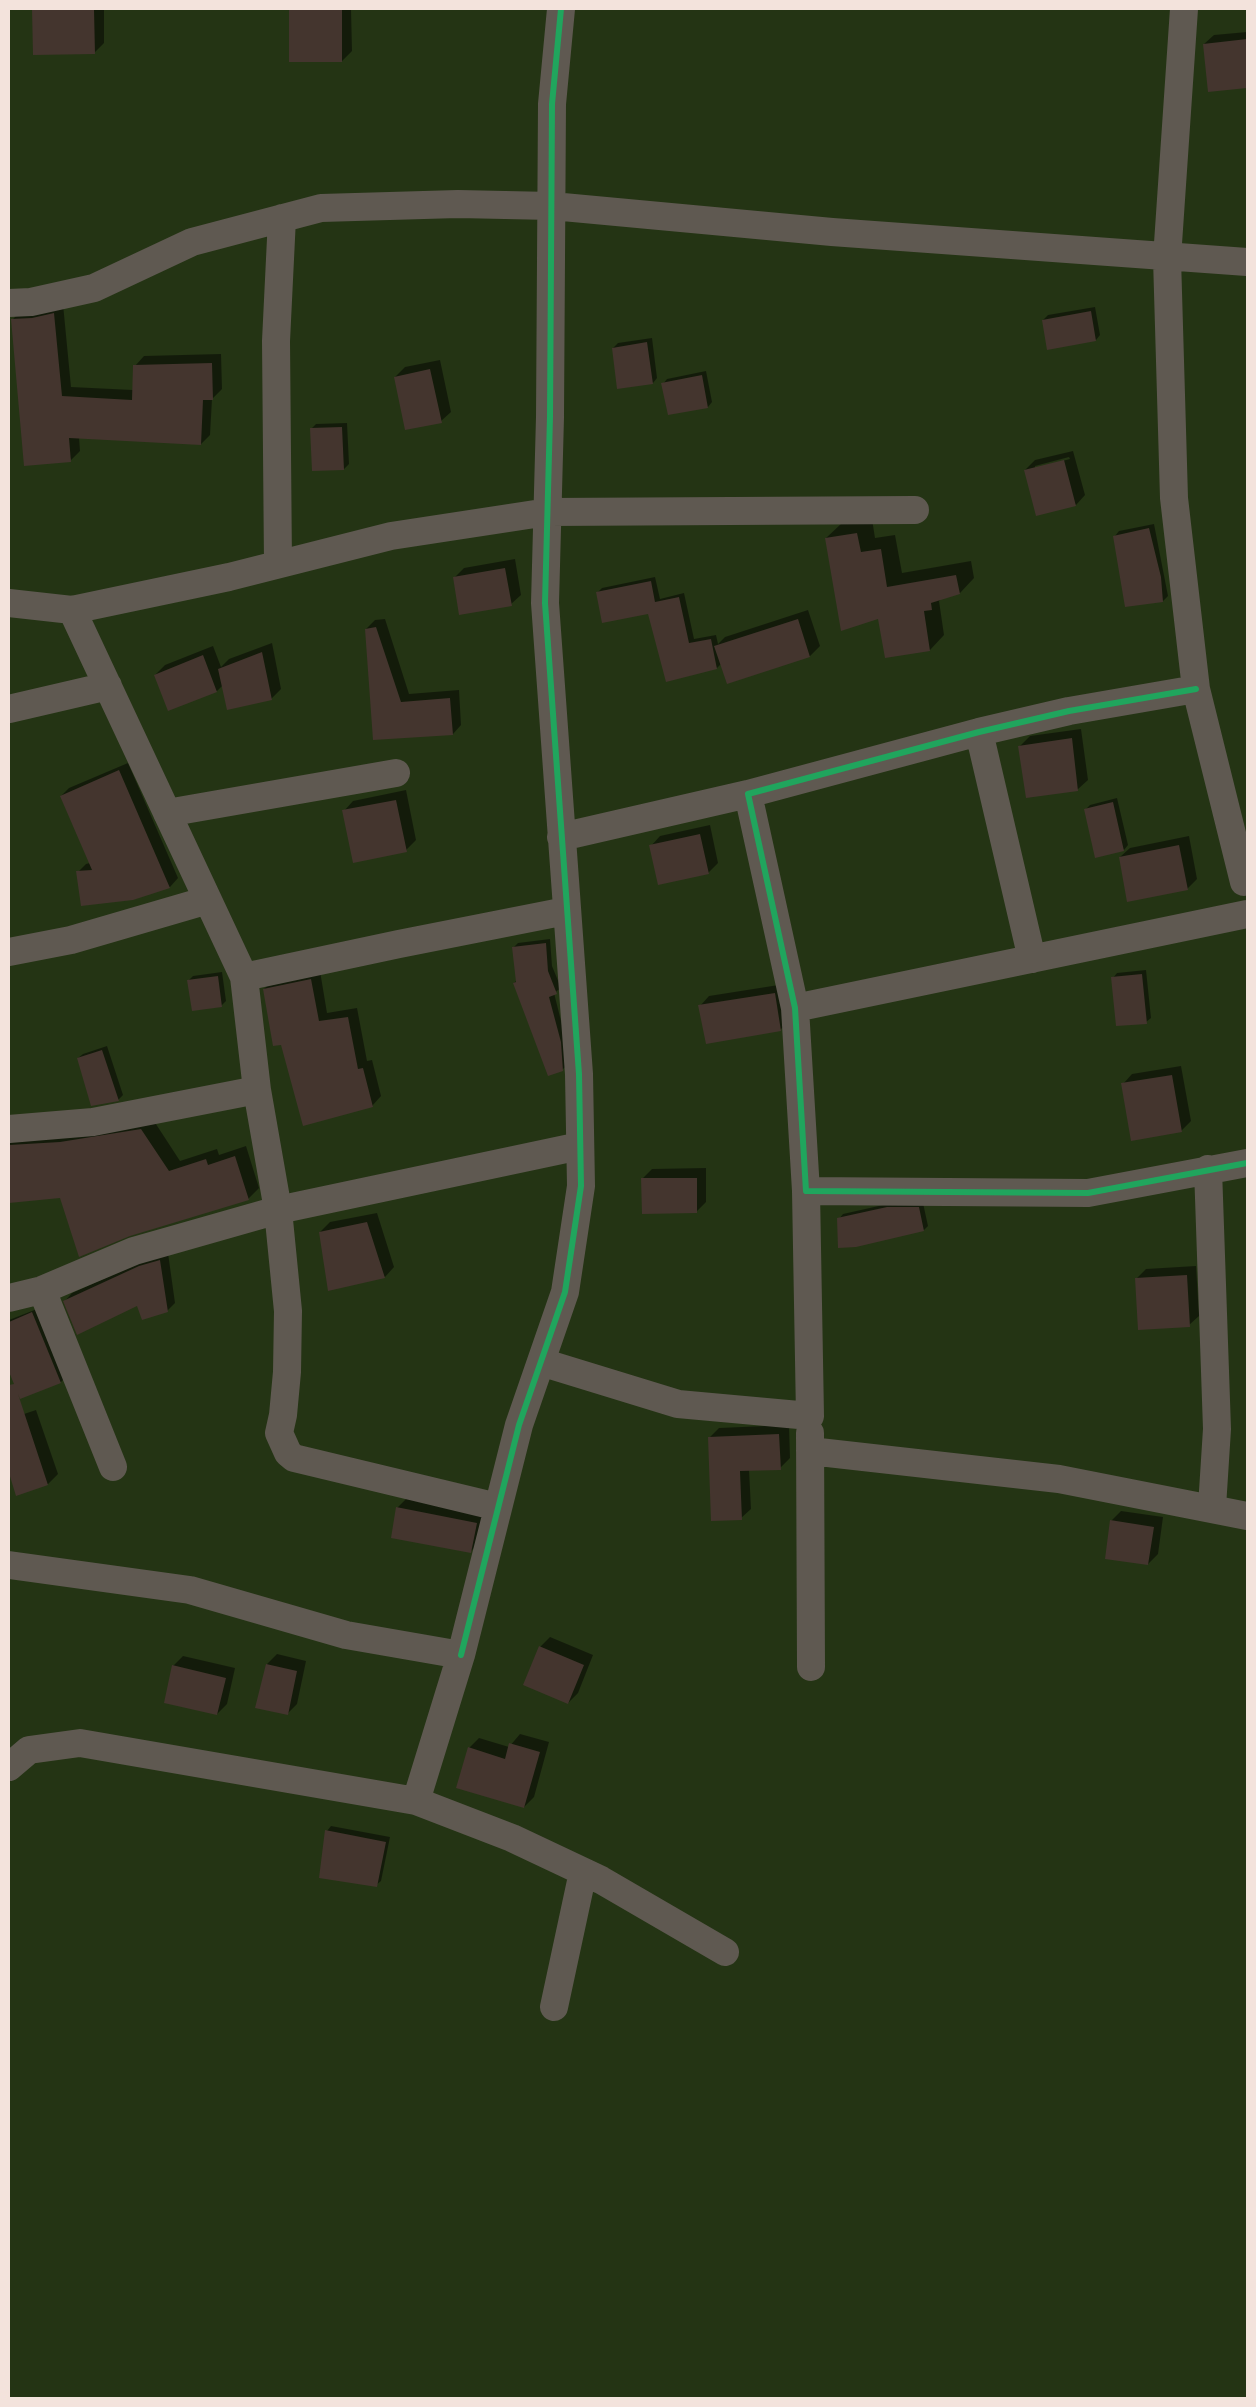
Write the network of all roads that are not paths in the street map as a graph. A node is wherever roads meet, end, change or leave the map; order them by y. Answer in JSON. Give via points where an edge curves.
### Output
{"nodes":[{"id":1,"x":561,"y":9,"type":"edge"},
{"id":2,"x":1184,"y":9,"type":"edge"},
{"id":3,"x":552,"y":206,"type":"junction"},
{"id":4,"x":282,"y":218,"type":"junction"},
{"id":5,"x":1167,"y":258,"type":"junction"},
{"id":6,"x":1247,"y":262,"type":"edge"},
{"id":7,"x":9,"y":303,"type":"edge"},
{"id":8,"x":915,"y":510,"type":"dead end"},
{"id":9,"x":548,"y":512,"type":"junction"},
{"id":10,"x":278,"y":564,"type":"junction"},
{"id":11,"x":9,"y":603,"type":"edge"},
{"id":12,"x":72,"y":610,"type":"junction"},
{"id":13,"x":108,"y":686,"type":"junction"},
{"id":14,"x":1196,"y":690,"type":"junction"},
{"id":15,"x":9,"y":709,"type":"edge"},
{"id":16,"x":979,"y":732,"type":"junction"},
{"id":17,"x":396,"y":773,"type":"dead end"},
{"id":18,"x":748,"y":794,"type":"junction"},
{"id":19,"x":167,"y":813,"type":"junction"},
{"id":20,"x":561,"y":837,"type":"junction"},
{"id":21,"x":1246,"y":885,"type":"edge"},
{"id":22,"x":208,"y":900,"type":"junction"},
{"id":23,"x":566,"y":912,"type":"junction"},
{"id":24,"x":1247,"y":914,"type":"edge"},
{"id":25,"x":9,"y":952,"type":"edge"},
{"id":26,"x":1032,"y":959,"type":"junction"},
{"id":27,"x":244,"y":978,"type":"junction"},
{"id":28,"x":796,"y":1008,"type":"junction"},
{"id":29,"x":257,"y":1090,"type":"junction"},
{"id":30,"x":9,"y":1128,"type":"edge"},
{"id":31,"x":580,"y":1146,"type":"junction"},
{"id":32,"x":1247,"y":1163,"type":"edge"},
{"id":33,"x":1208,"y":1169,"type":"junction"},
{"id":34,"x":806,"y":1191,"type":"junction"},
{"id":35,"x":278,"y":1210,"type":"junction"},
{"id":36,"x":42,"y":1290,"type":"junction"},
{"id":37,"x":9,"y":1298,"type":"edge"},
{"id":38,"x":541,"y":1362,"type":"junction"},
{"id":39,"x":810,"y":1416,"type":"junction"},
{"id":40,"x":810,"y":1451,"type":"junction"},
{"id":41,"x":112,"y":1467,"type":"dead end"},
{"id":42,"x":498,"y":1507,"type":"junction"},
{"id":43,"x":1212,"y":1507,"type":"junction"},
{"id":44,"x":1247,"y":1516,"type":"edge"},
{"id":45,"x":9,"y":1565,"type":"edge"},
{"id":46,"x":461,"y":1654,"type":"junction"},
{"id":47,"x":811,"y":1667,"type":"dead end"},
{"id":48,"x":9,"y":1767,"type":"edge"},
{"id":49,"x":416,"y":1801,"type":"junction"},
{"id":50,"x":583,"y":1872,"type":"junction"},
{"id":51,"x":725,"y":1952,"type":"dead end"},
{"id":52,"x":554,"y":2007,"type":"dead end"}],
"edges":[{"from":1,"to":3,"type":"street","via":[[552,104]]},
{"from":2,"to":5,"type":"street"},
{"from":3,"to":4,"type":"street","via":[[458,204],[321,208]]},
{"from":3,"to":5,"type":"street"},
{"from":3,"to":9,"type":"street"},
{"from":4,"to":7,"type":"street","via":[[192,242],[94,288],[31,302]]},
{"from":4,"to":10,"type":"street","via":[[276,341]]},
{"from":5,"to":6,"type":"street"},
{"from":5,"to":14,"type":"street","via":[[1174,498]]},
{"from":8,"to":9,"type":"street"},
{"from":9,"to":10,"type":"street","via":[[391,536]]},
{"from":9,"to":20,"type":"street","via":[[545,603]]},
{"from":10,"to":12,"type":"street"},
{"from":11,"to":12,"type":"street"},
{"from":12,"to":13,"type":"street"},
{"from":13,"to":15,"type":"street"},
{"from":13,"to":19,"type":"street"},
{"from":14,"to":16,"type":"street","via":[[1069,711]]},
{"from":14,"to":21,"type":"street"},
{"from":16,"to":18,"type":"street"},
{"from":16,"to":26,"type":"street"},
{"from":17,"to":19,"type":"street"},
{"from":18,"to":20,"type":"street"},
{"from":18,"to":28,"type":"street"},
{"from":19,"to":22,"type":"street"},
{"from":20,"to":23,"type":"street"},
{"from":22,"to":25,"type":"street","via":[[71,940]]},
{"from":22,"to":27,"type":"street"},
{"from":23,"to":27,"type":"street"},
{"from":23,"to":31,"type":"street"},
{"from":24,"to":26,"type":"street"},
{"from":26,"to":28,"type":"street"},
{"from":27,"to":29,"type":"street"},
{"from":28,"to":34,"type":"street"},
{"from":29,"to":30,"type":"street","via":[[93,1122]]},
{"from":29,"to":35,"type":"street"},
{"from":31,"to":35,"type":"street"},
{"from":31,"to":38,"type":"street","via":[[581,1186],[565,1292]]},
{"from":32,"to":33,"type":"street"},
{"from":33,"to":34,"type":"street","via":[[1088,1193]]},
{"from":33,"to":43,"type":"street","via":[[1217,1429]]},
{"from":34,"to":39,"type":"street"},
{"from":35,"to":36,"type":"street","via":[[134,1251]]},
{"from":35,"to":42,"type":"street","via":[[288,1311],[286,1381],[279,1433],[288,1453],[294,1458]]},
{"from":36,"to":37,"type":"street"},
{"from":36,"to":41,"type":"street"},
{"from":38,"to":39,"type":"street","via":[[678,1404]]},
{"from":38,"to":42,"type":"street","via":[[519,1425]]},
{"from":39,"to":40,"type":"street"},
{"from":40,"to":43,"type":"street","via":[[1059,1479]]},
{"from":40,"to":47,"type":"street"},
{"from":42,"to":46,"type":"street"},
{"from":43,"to":44,"type":"street"},
{"from":45,"to":46,"type":"street","via":[[190,1590],[346,1635]]},
{"from":46,"to":49,"type":"street"},
{"from":48,"to":49,"type":"street","via":[[29,1750],[80,1743]]},
{"from":49,"to":50,"type":"street","via":[[512,1838]]},
{"from":50,"to":51,"type":"street"},
{"from":50,"to":52,"type":"street"}]}
